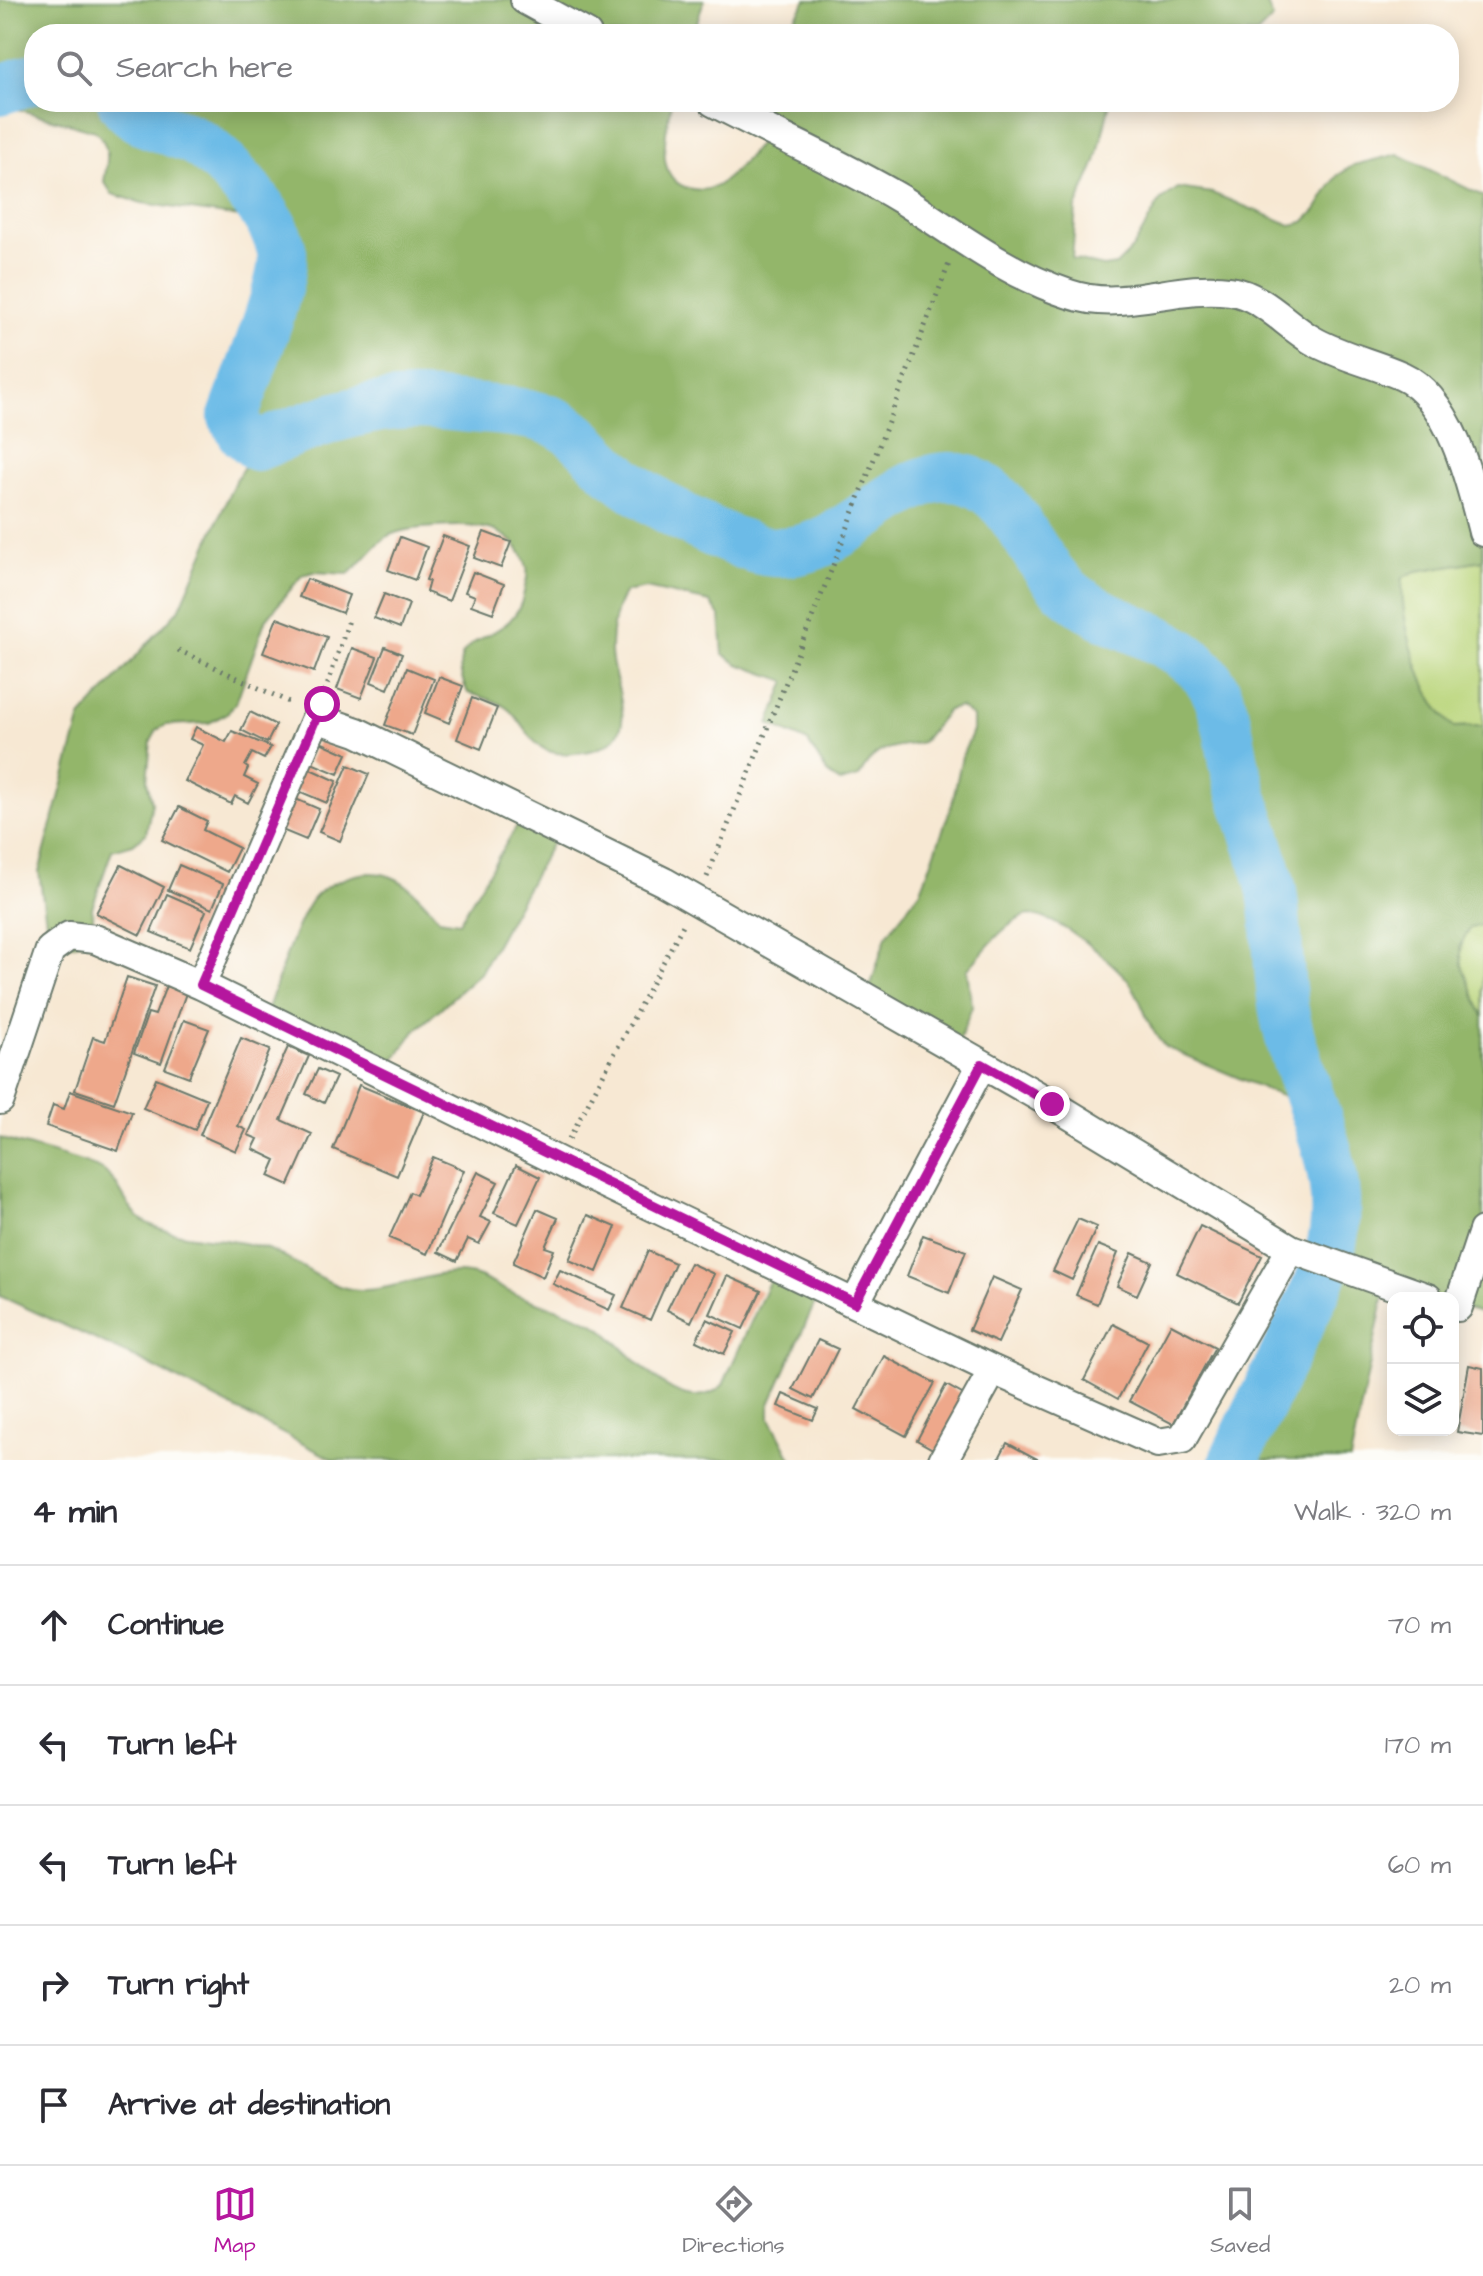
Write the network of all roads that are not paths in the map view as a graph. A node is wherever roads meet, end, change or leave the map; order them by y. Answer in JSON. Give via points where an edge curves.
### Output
{"nodes":[{"id":1,"x":525,"y":0,"type":"edge"},
{"id":2,"x":569,"y":24,"type":"edge"},
{"id":3,"x":732,"y":112,"type":"edge"},
{"id":4,"x":1483,"y":532,"type":"edge"},
{"id":5,"x":201,"y":985,"type":"junction"},
{"id":6,"x":982,"y":1064,"type":"junction"},
{"id":7,"x":0,"y":1100,"type":"edge"},
{"id":8,"x":1483,"y":1231,"type":"edge"},
{"id":9,"x":1300,"y":1253,"type":"junction"},
{"id":10,"x":1410,"y":1292,"type":"edge"},
{"id":11,"x":855,"y":1303,"type":"junction"},
{"id":12,"x":1465,"y":1309,"type":"edge"},
{"id":13,"x":993,"y":1370,"type":"junction"},
{"id":14,"x":943,"y":1460,"type":"edge"}],
"edges":[{"from":1,"to":2,"type":"street"},
{"from":3,"to":4,"type":"street","via":[[900,199],[962,242],[1070,295],[1109,302],[1187,291],[1232,291],[1262,303],[1315,342],[1406,378],[1425,392],[1446,422]]},
{"from":5,"to":6,"type":"street","via":[[316,718],[357,732],[697,900]]},
{"from":5,"to":7,"type":"street","via":[[95,939],[78,935],[57,942]]},
{"from":5,"to":11,"type":"street"},
{"from":6,"to":9,"type":"street"},
{"from":6,"to":11,"type":"street"},
{"from":8,"to":12,"type":"street"},
{"from":9,"to":10,"type":"street"},
{"from":9,"to":13,"type":"street","via":[[1182,1439],[1158,1443]]},
{"from":11,"to":13,"type":"street"},
{"from":13,"to":14,"type":"street"}]}
